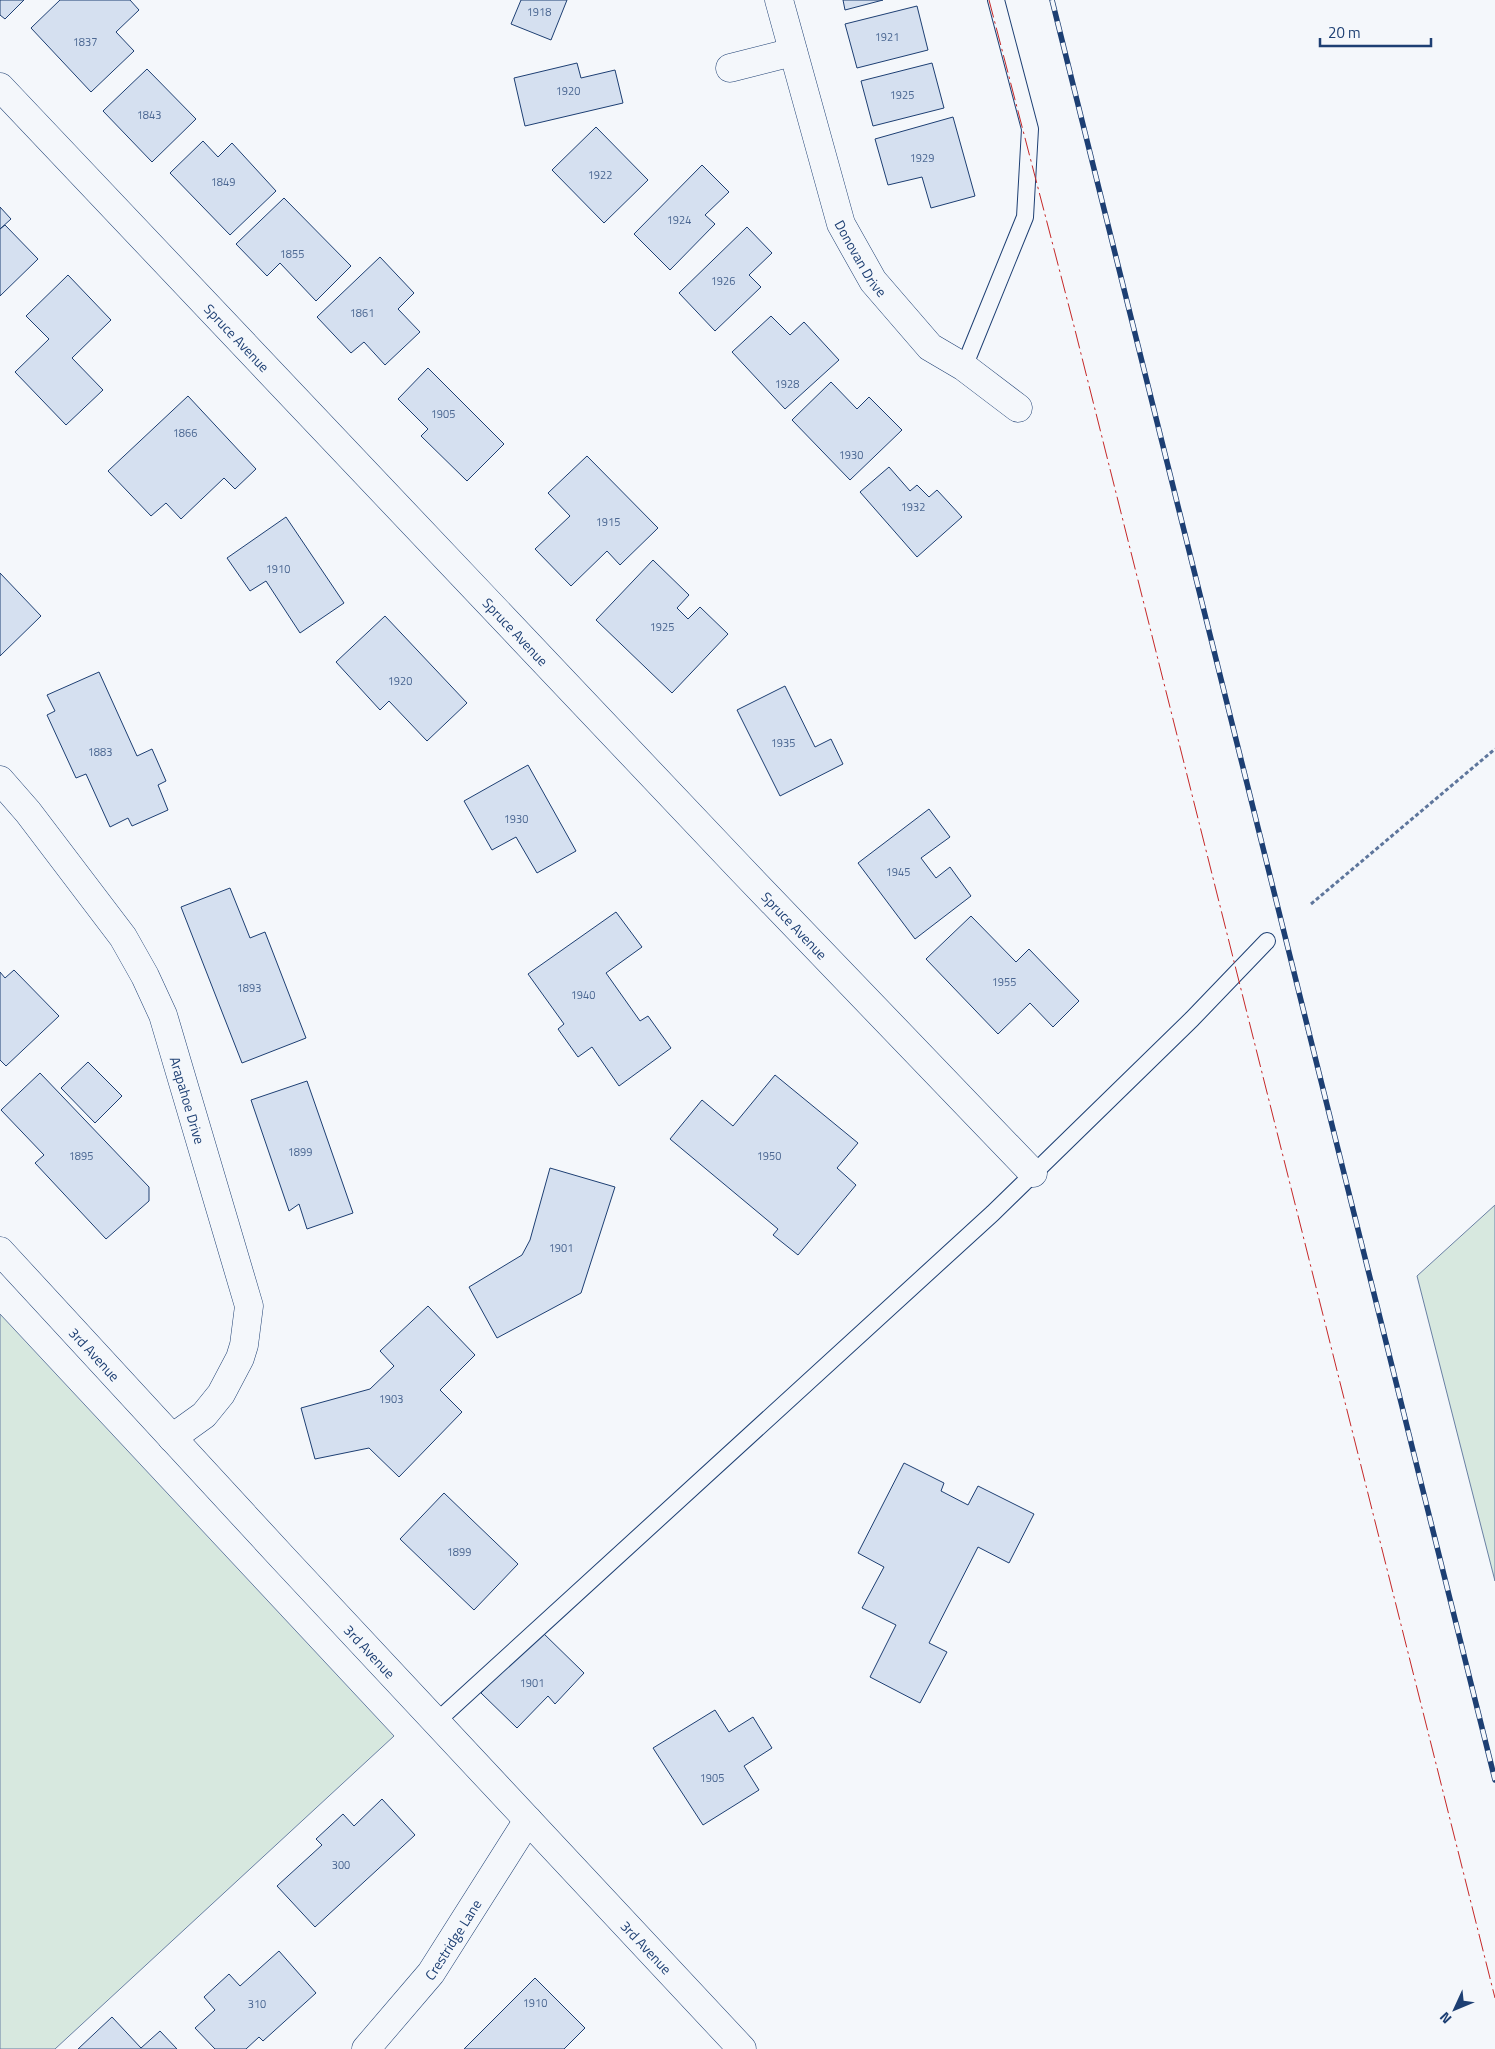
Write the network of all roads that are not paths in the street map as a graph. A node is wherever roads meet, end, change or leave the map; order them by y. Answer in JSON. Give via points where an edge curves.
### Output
{"nodes":[{"id":1,"x":779,"y":0,"type":"edge"},
{"id":2,"x":996,"y":0,"type":"edge"},
{"id":3,"x":792,"y":52,"type":"junction"},
{"id":4,"x":730,"y":68,"type":"dead end"},
{"id":5,"x":0,"y":87,"type":"edge"},
{"id":6,"x":964,"y":367,"type":"junction"},
{"id":7,"x":1018,"y":408,"type":"dead end"},
{"id":8,"x":0,"y":780,"type":"edge"},
{"id":9,"x":1268,"y":941,"type":"dead end"},
{"id":10,"x":1033,"y":1172,"type":"junction"},
{"id":11,"x":0,"y":1251,"type":"edge"},
{"id":12,"x":172,"y":1438,"type":"junction"},
{"id":13,"x":436,"y":1722,"type":"junction"},
{"id":14,"x":528,"y":1820,"type":"junction"},
{"id":15,"x":366,"y":2049,"type":"edge"},
{"id":16,"x":742,"y":2049,"type":"edge"}],
"edges":[{"from":1,"to":3,"type":"street","name":"Donovan Drive"},
{"from":2,"to":6,"type":"lane","via":[[1030,129],[1025,218]]},
{"from":3,"to":4,"type":"street"},
{"from":3,"to":6,"type":"street","name":"Donovan Drive","via":[[841,224],[874,281],[930,347]]},
{"from":5,"to":10,"type":"street","name":"Spruce Avenue","via":[[734,862]]},
{"from":6,"to":7,"type":"street","name":"Donovan Drive"},
{"from":8,"to":12,"type":"street","name":"Arapahoe Drive","via":[[123,937],[163,1015],[249,1306],[240,1358],[221,1394],[204,1415]]},
{"from":9,"to":10,"type":"lane"},
{"from":10,"to":13,"type":"lane","via":[[979,1226]]},
{"from":11,"to":12,"type":"street","name":"3rd Avenue"},
{"from":12,"to":13,"type":"street","name":"3rd Avenue"},
{"from":13,"to":14,"type":"street","name":"3rd Avenue"},
{"from":14,"to":15,"type":"street","name":"Crestridge Lane","via":[[430,1973]]},
{"from":14,"to":16,"type":"street","name":"3rd Avenue"}]}
